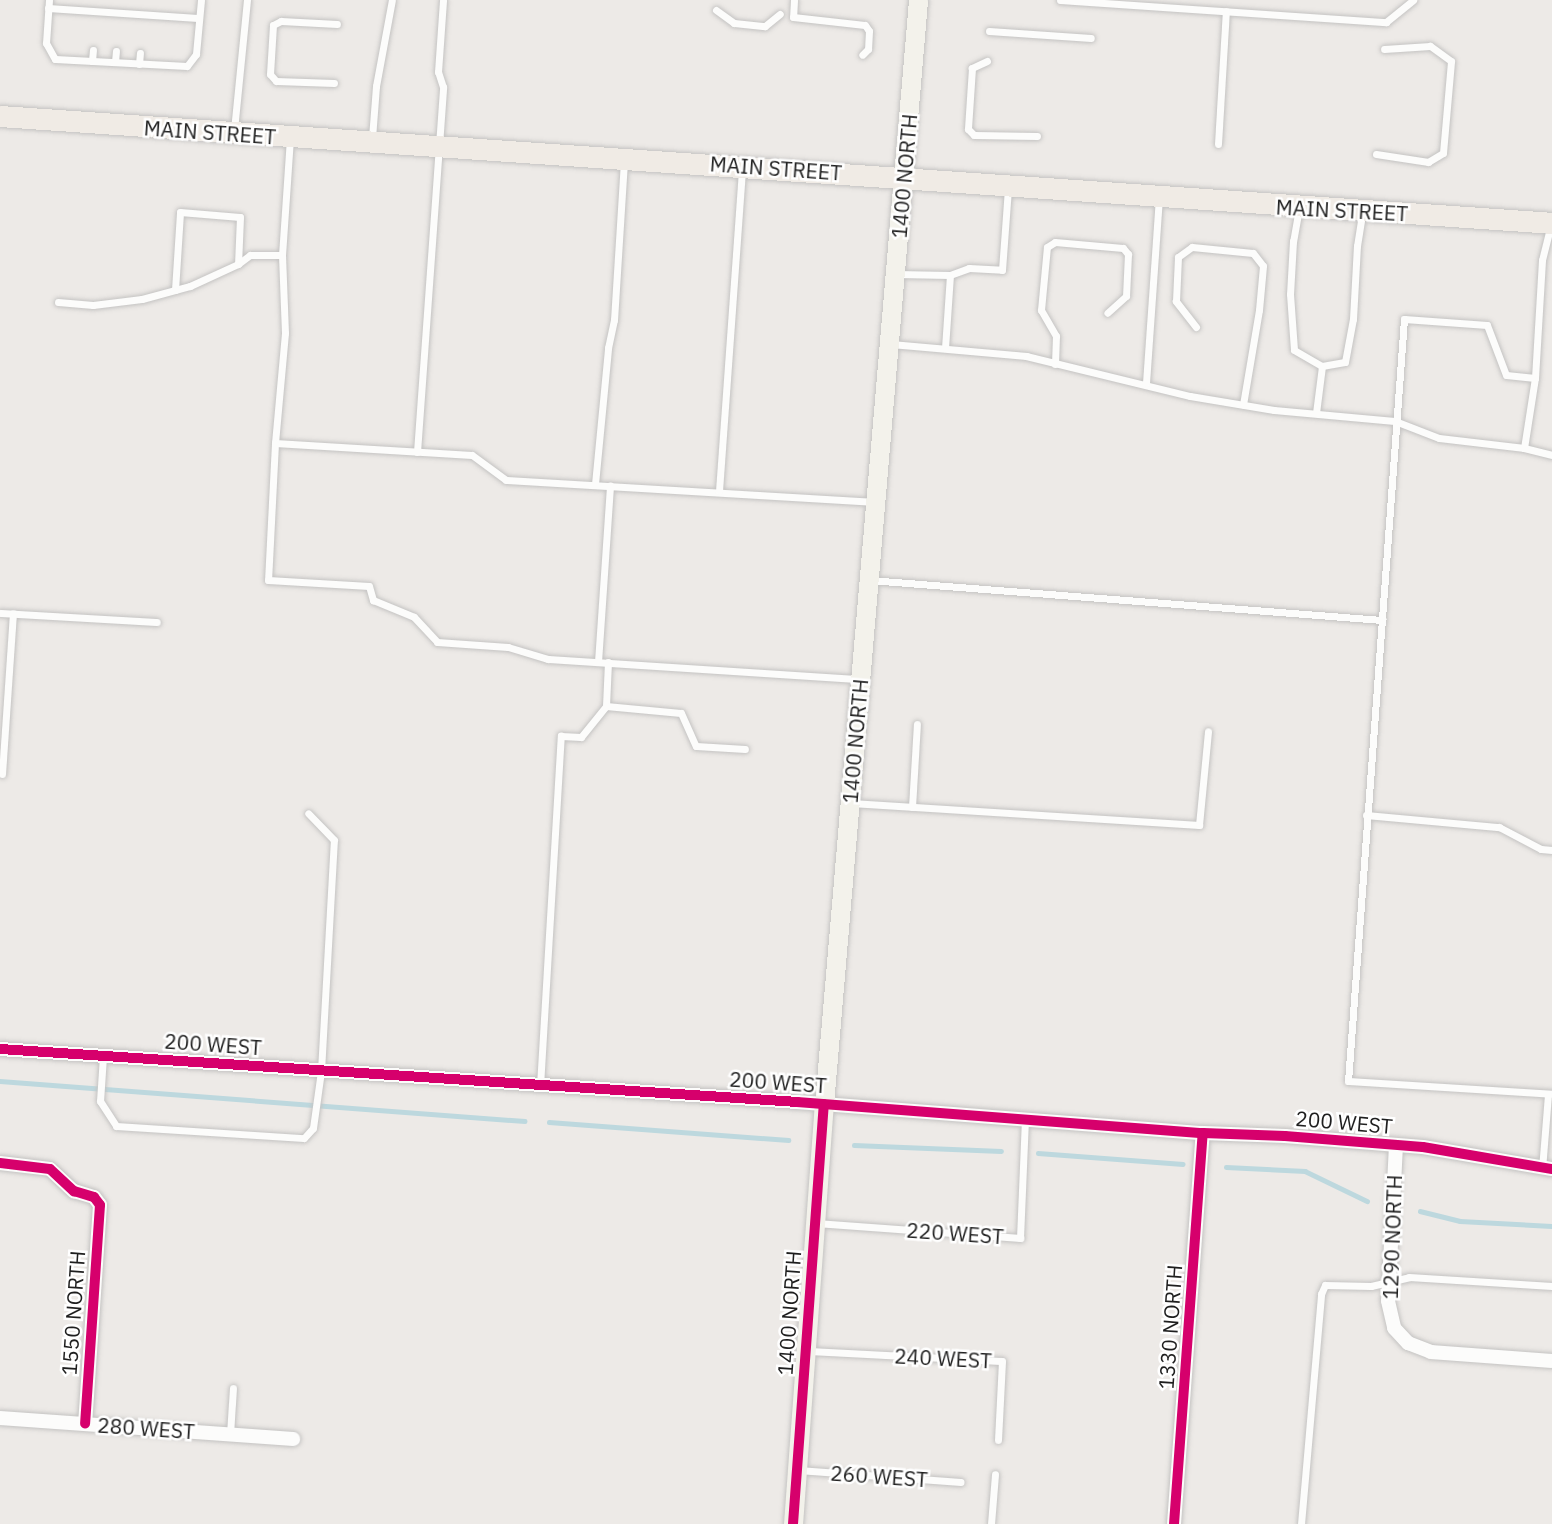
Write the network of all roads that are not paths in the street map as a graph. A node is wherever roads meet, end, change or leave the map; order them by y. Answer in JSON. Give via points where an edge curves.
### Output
{"nodes":[{"id":1,"x":201,"y":0,"type":"edge"},
{"id":2,"x":247,"y":0,"type":"edge"},
{"id":3,"x":392,"y":0,"type":"edge"},
{"id":4,"x":443,"y":0,"type":"edge"},
{"id":5,"x":794,"y":0,"type":"edge"},
{"id":6,"x":918,"y":0,"type":"edge"},
{"id":7,"x":1060,"y":0,"type":"edge"},
{"id":8,"x":1413,"y":0,"type":"edge"},
{"id":9,"x":48,"y":4,"type":"edge"},
{"id":10,"x":716,"y":10,"type":"dead end"},
{"id":11,"x":95,"y":11,"type":"junction"},
{"id":12,"x":1226,"y":11,"type":"junction"},
{"id":13,"x":118,"y":13,"type":"junction"},
{"id":14,"x":142,"y":14,"type":"junction"},
{"id":15,"x":780,"y":14,"type":"dead end"},
{"id":16,"x":198,"y":18,"type":"junction"},
{"id":17,"x":94,"y":22,"type":"dead end"},
{"id":18,"x":118,"y":24,"type":"dead end"},
{"id":19,"x":337,"y":24,"type":"dead end"},
{"id":20,"x":141,"y":26,"type":"dead end"},
{"id":21,"x":989,"y":31,"type":"dead end"},
{"id":22,"x":1091,"y":38,"type":"dead end"},
{"id":23,"x":1384,"y":49,"type":"dead end"},
{"id":24,"x":93,"y":50,"type":"dead end"},
{"id":25,"x":116,"y":51,"type":"dead end"},
{"id":26,"x":140,"y":53,"type":"dead end"},
{"id":27,"x":862,"y":55,"type":"dead end"},
{"id":28,"x":92,"y":61,"type":"junction"},
{"id":29,"x":987,"y":61,"type":"dead end"},
{"id":30,"x":115,"y":62,"type":"junction"},
{"id":31,"x":139,"y":64,"type":"junction"},
{"id":32,"x":334,"y":83,"type":"dead end"},
{"id":33,"x":0,"y":116,"type":"edge"},
{"id":34,"x":234,"y":134,"type":"junction"},
{"id":35,"x":1037,"y":136,"type":"dead end"},
{"id":36,"x":290,"y":138,"type":"junction"},
{"id":37,"x":371,"y":143,"type":"junction"},
{"id":38,"x":1218,"y":144,"type":"dead end"},
{"id":39,"x":439,"y":148,"type":"junction"},
{"id":40,"x":1376,"y":154,"type":"dead end"},
{"id":41,"x":624,"y":157,"type":"junction"},
{"id":42,"x":743,"y":166,"type":"junction"},
{"id":43,"x":905,"y":177,"type":"junction"},
{"id":44,"x":1008,"y":185,"type":"junction"},
{"id":45,"x":1159,"y":198,"type":"junction"},
{"id":46,"x":1299,"y":207,"type":"junction"},
{"id":47,"x":1362,"y":211,"type":"junction"},
{"id":48,"x":1552,"y":223,"type":"edge"},
{"id":49,"x":282,"y":255,"type":"junction"},
{"id":50,"x":238,"y":264,"type":"junction"},
{"id":51,"x":896,"y":274,"type":"junction"},
{"id":52,"x":950,"y":275,"type":"junction"},
{"id":53,"x":175,"y":290,"type":"junction"},
{"id":54,"x":58,"y":302,"type":"dead end"},
{"id":55,"x":1107,"y":313,"type":"dead end"},
{"id":56,"x":1196,"y":327,"type":"dead end"},
{"id":57,"x":890,"y":344,"type":"junction"},
{"id":58,"x":945,"y":348,"type":"junction"},
{"id":59,"x":1055,"y":364,"type":"junction"},
{"id":60,"x":1322,"y":366,"type":"junction"},
{"id":61,"x":1535,"y":378,"type":"junction"},
{"id":62,"x":1146,"y":383,"type":"junction"},
{"id":63,"x":1243,"y":405,"type":"junction"},
{"id":64,"x":1316,"y":413,"type":"junction"},
{"id":65,"x":1395,"y":421,"type":"junction"},
{"id":66,"x":275,"y":443,"type":"junction"},
{"id":67,"x":1524,"y":448,"type":"junction"},
{"id":68,"x":417,"y":452,"type":"junction"},
{"id":69,"x":1552,"y":455,"type":"edge"},
{"id":70,"x":595,"y":484,"type":"junction"},
{"id":71,"x":610,"y":485,"type":"junction"},
{"id":72,"x":719,"y":491,"type":"junction"},
{"id":73,"x":876,"y":502,"type":"junction"},
{"id":74,"x":869,"y":580,"type":"junction"},
{"id":75,"x":0,"y":612,"type":"edge"},
{"id":76,"x":13,"y":613,"type":"junction"},
{"id":77,"x":1382,"y":620,"type":"junction"},
{"id":78,"x":157,"y":622,"type":"dead end"},
{"id":79,"x":598,"y":662,"type":"junction"},
{"id":80,"x":608,"y":662,"type":"junction"},
{"id":81,"x":861,"y":679,"type":"junction"},
{"id":82,"x":606,"y":706,"type":"junction"},
{"id":83,"x":918,"y":724,"type":"dead end"},
{"id":84,"x":1208,"y":730,"type":"dead end"},
{"id":85,"x":745,"y":749,"type":"dead end"},
{"id":86,"x":2,"y":774,"type":"edge"},
{"id":87,"x":850,"y":803,"type":"junction"},
{"id":88,"x":912,"y":807,"type":"junction"},
{"id":89,"x":308,"y":813,"type":"dead end"},
{"id":90,"x":1366,"y":815,"type":"junction"},
{"id":91,"x":1552,"y":850,"type":"edge"},
{"id":92,"x":0,"y":1049,"type":"edge"},
{"id":93,"x":103,"y":1056,"type":"junction"},
{"id":94,"x":321,"y":1071,"type":"junction"},
{"id":95,"x":540,"y":1086,"type":"junction"},
{"id":96,"x":1550,"y":1094,"type":"edge"},
{"id":97,"x":824,"y":1104,"type":"junction"},
{"id":98,"x":1025,"y":1120,"type":"junction"},
{"id":99,"x":1203,"y":1133,"type":"junction"},
{"id":100,"x":1396,"y":1145,"type":"junction"},
{"id":101,"x":0,"y":1163,"type":"edge"},
{"id":102,"x":1547,"y":1169,"type":"edge"},
{"id":103,"x":815,"y":1223,"type":"junction"},
{"id":104,"x":1389,"y":1281,"type":"junction"},
{"id":105,"x":1552,"y":1286,"type":"edge"},
{"id":106,"x":805,"y":1350,"type":"junction"},
{"id":107,"x":1552,"y":1361,"type":"edge"},
{"id":108,"x":233,"y":1388,"type":"dead end"},
{"id":109,"x":0,"y":1418,"type":"edge"},
{"id":110,"x":85,"y":1423,"type":"junction"},
{"id":111,"x":230,"y":1434,"type":"junction"},
{"id":112,"x":293,"y":1439,"type":"dead end"},
{"id":113,"x":998,"y":1440,"type":"dead end"},
{"id":114,"x":797,"y":1470,"type":"junction"},
{"id":115,"x":995,"y":1474,"type":"dead end"},
{"id":116,"x":961,"y":1482,"type":"dead end"},
{"id":117,"x":793,"y":1524,"type":"edge"},
{"id":118,"x":991,"y":1524,"type":"edge"},
{"id":119,"x":1174,"y":1524,"type":"edge"},
{"id":120,"x":1301,"y":1524,"type":"edge"}],
"edges":[{"from":1,"to":16,"type":"lane"},
{"from":2,"to":34,"type":"lane"},
{"from":3,"to":37,"type":"lane"},
{"from":4,"to":39,"type":"lane"},
{"from":5,"to":27,"type":"lane","via":[[793,16],[865,25],[869,40]]},
{"from":6,"to":43,"type":"main road","name":"1400 NORTH"},
{"from":7,"to":12,"type":"lane"},
{"from":8,"to":12,"type":"lane","via":[[1386,22]]},
{"from":9,"to":11,"type":"lane"},
{"from":9,"to":28,"type":"lane","via":[[46,43],[55,59]]},
{"from":10,"to":15,"type":"lane","via":[[734,23],[765,26]]},
{"from":11,"to":13,"type":"lane"},
{"from":11,"to":17,"type":"lane"},
{"from":12,"to":38,"type":"lane"},
{"from":13,"to":14,"type":"lane"},
{"from":13,"to":18,"type":"lane"},
{"from":14,"to":16,"type":"lane"},
{"from":14,"to":20,"type":"lane"},
{"from":16,"to":31,"type":"lane","via":[[196,54],[187,66]]},
{"from":19,"to":32,"type":"lane","via":[[281,21],[273,25],[270,62],[270,74],[276,81]]},
{"from":21,"to":22,"type":"lane"},
{"from":23,"to":40,"type":"lane","via":[[1430,46],[1451,61],[1443,153],[1428,162]]},
{"from":24,"to":28,"type":"lane"},
{"from":25,"to":30,"type":"lane"},
{"from":26,"to":31,"type":"lane"},
{"from":28,"to":30,"type":"lane"},
{"from":29,"to":35,"type":"lane","via":[[972,68],[968,129],[974,135]]},
{"from":30,"to":31,"type":"lane"},
{"from":33,"to":34,"type":"main road","name":"MAIN STREET"},
{"from":34,"to":36,"type":"main road","name":"MAIN STREET"},
{"from":36,"to":37,"type":"main road","name":"MAIN STREET"},
{"from":36,"to":49,"type":"lane"},
{"from":37,"to":39,"type":"main road","name":"MAIN STREET"},
{"from":39,"to":41,"type":"main road","name":"MAIN STREET"},
{"from":39,"to":68,"type":"lane"},
{"from":41,"to":42,"type":"main road","name":"MAIN STREET"},
{"from":41,"to":70,"type":"lane","via":[[614,320]]},
{"from":42,"to":43,"type":"main road","name":"MAIN STREET"},
{"from":42,"to":72,"type":"lane"},
{"from":43,"to":44,"type":"main road","name":"MAIN STREET"},
{"from":43,"to":51,"type":"main road","name":"1400 NORTH"},
{"from":44,"to":45,"type":"main road","name":"MAIN STREET"},
{"from":44,"to":52,"type":"lane","via":[[1002,270],[969,268]]},
{"from":45,"to":46,"type":"main road","name":"MAIN STREET"},
{"from":45,"to":62,"type":"lane"},
{"from":46,"to":47,"type":"main road","name":"MAIN STREET"},
{"from":46,"to":60,"type":"lane","via":[[1290,294],[1294,350]]},
{"from":47,"to":48,"type":"main road","name":"MAIN STREET"},
{"from":47,"to":60,"type":"lane","via":[[1345,362]]},
{"from":48,"to":61,"type":"lane","via":[[1542,260]]},
{"from":49,"to":50,"type":"lane","via":[[250,255]]},
{"from":49,"to":66,"type":"lane","via":[[285,333]]},
{"from":50,"to":53,"type":"lane"},
{"from":50,"to":53,"type":"lane","via":[[240,217],[180,212]]},
{"from":51,"to":52,"type":"lane"},
{"from":51,"to":57,"type":"main road","name":"1400 NORTH"},
{"from":52,"to":58,"type":"lane"},
{"from":53,"to":54,"type":"lane","via":[[93,305]]},
{"from":55,"to":59,"type":"lane","via":[[1126,296],[1128,254],[1123,248],[1055,242],[1047,247],[1041,310],[1056,336]]},
{"from":56,"to":63,"type":"lane","via":[[1176,301],[1178,257],[1192,247],[1253,253],[1263,266]]},
{"from":57,"to":58,"type":"lane"},
{"from":57,"to":73,"type":"main road","name":"1400 NORTH"},
{"from":58,"to":59,"type":"lane","via":[[1026,356]]},
{"from":59,"to":62,"type":"lane"},
{"from":60,"to":64,"type":"lane"},
{"from":61,"to":65,"type":"lane","via":[[1506,375],[1488,325],[1404,320]]},
{"from":61,"to":67,"type":"lane"},
{"from":62,"to":63,"type":"lane"},
{"from":63,"to":64,"type":"lane"},
{"from":64,"to":65,"type":"lane"},
{"from":65,"to":67,"type":"lane","via":[[1439,438]]},
{"from":65,"to":77,"type":"lane"},
{"from":66,"to":68,"type":"lane"},
{"from":66,"to":79,"type":"lane","via":[[268,580],[369,586],[373,600],[414,617],[437,642],[508,647],[548,659]]},
{"from":67,"to":69,"type":"lane"},
{"from":68,"to":70,"type":"lane","via":[[472,455],[506,480]]},
{"from":70,"to":71,"type":"lane"},
{"from":71,"to":72,"type":"lane"},
{"from":71,"to":79,"type":"lane"},
{"from":72,"to":73,"type":"lane"},
{"from":73,"to":74,"type":"main road","name":"1400 NORTH"},
{"from":74,"to":77,"type":"lane"},
{"from":74,"to":81,"type":"main road","name":"1400 NORTH"},
{"from":75,"to":76,"type":"lane"},
{"from":76,"to":78,"type":"lane"},
{"from":76,"to":86,"type":"lane"},
{"from":77,"to":90,"type":"lane"},
{"from":79,"to":80,"type":"lane"},
{"from":80,"to":81,"type":"lane"},
{"from":80,"to":82,"type":"lane"},
{"from":81,"to":87,"type":"main road","name":"1400 NORTH"},
{"from":82,"to":85,"type":"lane","via":[[681,713],[696,746]]},
{"from":82,"to":95,"type":"lane","via":[[581,737],[561,736]]},
{"from":83,"to":88,"type":"lane"},
{"from":84,"to":88,"type":"lane","via":[[1199,825]]},
{"from":87,"to":88,"type":"lane"},
{"from":87,"to":97,"type":"main road","name":"1400 NORTH"},
{"from":89,"to":94,"type":"lane","via":[[334,840]]},
{"from":90,"to":91,"type":"lane","via":[[1499,827]]},
{"from":90,"to":96,"type":"lane","via":[[1348,1081]]},
{"from":92,"to":93,"type":"street","name":"200 WEST"},
{"from":93,"to":94,"type":"street","name":"200 WEST"},
{"from":93,"to":94,"type":"lane","via":[[100,1101],[116,1126],[304,1138],[313,1128]]},
{"from":94,"to":95,"type":"street","name":"200 WEST"},
{"from":95,"to":97,"type":"street","name":"200 WEST"},
{"from":96,"to":102,"type":"lane"},
{"from":97,"to":98,"type":"street","name":"200 WEST"},
{"from":97,"to":103,"type":"main road","name":"1400 NORTH"},
{"from":98,"to":99,"type":"street","name":"200 WEST"},
{"from":98,"to":103,"type":"lane","name":"220 WEST","via":[[1020,1238]]},
{"from":99,"to":100,"type":"street","name":"200 WEST"},
{"from":99,"to":119,"type":"street","name":"1330 NORTH"},
{"from":100,"to":102,"type":"street","name":"200 WEST"},
{"from":100,"to":104,"type":"street","name":"1290 NORTH"},
{"from":101,"to":110,"type":"street","name":"1550 NORTH","via":[[50,1169],[74,1191],[94,1197],[100,1205]]},
{"from":103,"to":106,"type":"main road","name":"1400 NORTH"},
{"from":104,"to":105,"type":"lane","via":[[1409,1277]]},
{"from":104,"to":107,"type":"street","name":"1290 NORTH","via":[[1394,1328],[1408,1343],[1431,1353]]},
{"from":104,"to":120,"type":"lane","via":[[1371,1286],[1332,1283],[1325,1285],[1321,1294]]},
{"from":106,"to":113,"type":"lane","name":"240 WEST","via":[[1002,1362]]},
{"from":106,"to":114,"type":"main road","name":"1400 NORTH"},
{"from":108,"to":111,"type":"lane"},
{"from":109,"to":110,"type":"street","name":"280 WEST"},
{"from":110,"to":111,"type":"street","name":"280 WEST"},
{"from":111,"to":112,"type":"street","name":"280 WEST"},
{"from":114,"to":116,"type":"lane","name":"260 WEST"},
{"from":114,"to":117,"type":"main road","name":"1400 NORTH"},
{"from":115,"to":118,"type":"lane"}]}
